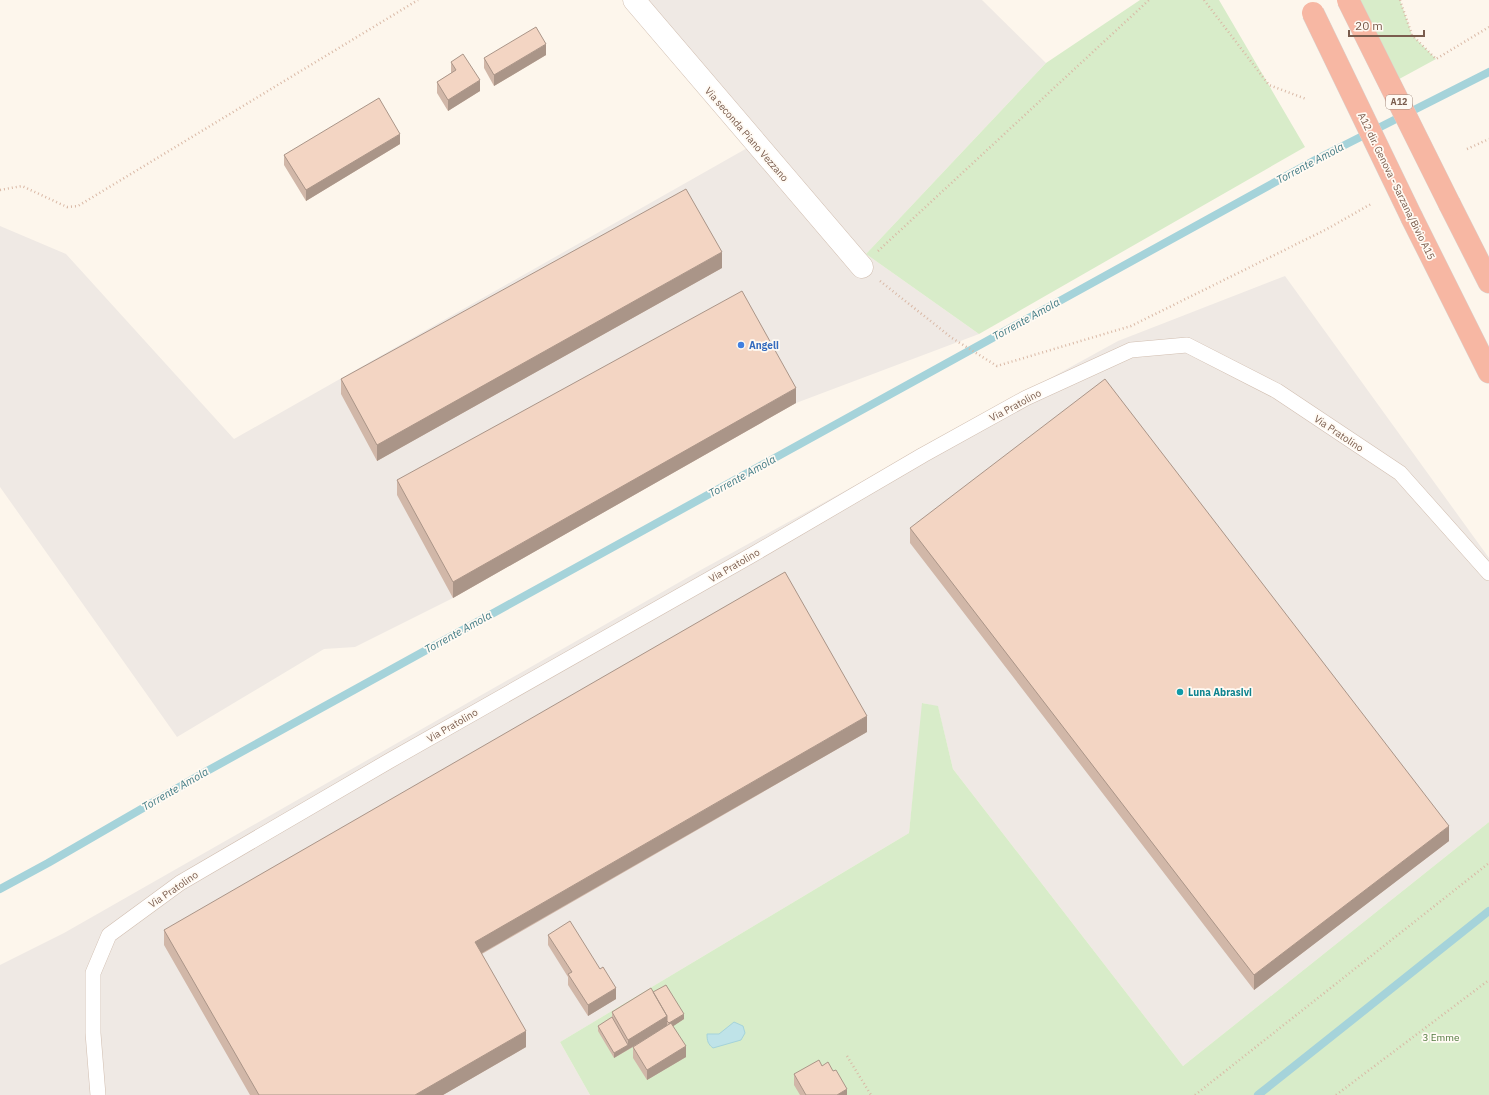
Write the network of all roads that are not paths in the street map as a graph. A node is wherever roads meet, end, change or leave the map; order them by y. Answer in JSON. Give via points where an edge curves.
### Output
{"nodes":[{"id":1,"x":634,"y":0,"type":"edge"},
{"id":2,"x":1348,"y":0,"type":"edge"},
{"id":3,"x":1310,"y":6,"type":"edge"},
{"id":4,"x":862,"y":267,"type":"road end"},
{"id":5,"x":1489,"y":282,"type":"edge"},
{"id":6,"x":1489,"y":372,"type":"edge"},
{"id":7,"x":1489,"y":573,"type":"edge"},
{"id":8,"x":98,"y":1095,"type":"edge"}],
"edges":[{"from":1,"to":4,"type":"street","name":"Via seconda Piano Vezzano"},
{"from":2,"to":5,"type":"highway","number":"A12","bridge":true},
{"from":3,"to":6,"type":"highway","name":"A12 dir. Genova - Sarzana/Bivio A15","bridge":true},
{"from":7,"to":8,"type":"lane","name":"Via Pratolino","via":[[1400,473],[1277,391],[1187,345],[1131,350],[1026,398],[924,455],[180,883],[108,935],[93,973],[93,1033]]}]}
